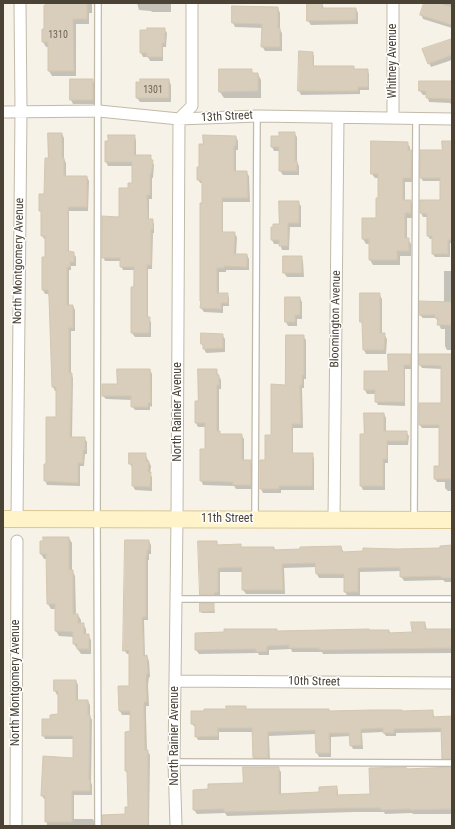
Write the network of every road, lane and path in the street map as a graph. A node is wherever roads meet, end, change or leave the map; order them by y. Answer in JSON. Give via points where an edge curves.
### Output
{"nodes":[{"id":1,"x":20,"y":3,"type":"edge"},
{"id":2,"x":98,"y":3,"type":"edge"},
{"id":3,"x":192,"y":3,"type":"edge"},
{"id":4,"x":393,"y":3,"type":"edge"},
{"id":5,"x":21,"y":111,"type":"junction"},
{"id":6,"x":99,"y":111,"type":"junction"},
{"id":7,"x":3,"y":112,"type":"edge"},
{"id":8,"x":257,"y":116,"type":"junction"},
{"id":9,"x":338,"y":118,"type":"junction"},
{"id":10,"x":393,"y":118,"type":"junction"},
{"id":11,"x":416,"y":118,"type":"junction"},
{"id":12,"x":452,"y":119,"type":"edge"},
{"id":13,"x":179,"y":120,"type":"junction"},
{"id":14,"x":10,"y":519,"type":"edge"},
{"id":15,"x":96,"y":519,"type":"junction"},
{"id":16,"x":178,"y":519,"type":"junction"},
{"id":17,"x":255,"y":519,"type":"junction"},
{"id":18,"x":334,"y":519,"type":"junction"},
{"id":19,"x":414,"y":520,"type":"junction"},
{"id":20,"x":452,"y":520,"type":"edge"},
{"id":21,"x":17,"y":541,"type":"dead end"},
{"id":22,"x":176,"y":599,"type":"junction"},
{"id":23,"x":452,"y":599,"type":"edge"},
{"id":24,"x":176,"y":680,"type":"junction"},
{"id":25,"x":452,"y":683,"type":"edge"},
{"id":26,"x":174,"y":762,"type":"junction"},
{"id":27,"x":452,"y":763,"type":"edge"},
{"id":28,"x":16,"y":826,"type":"edge"},
{"id":29,"x":98,"y":826,"type":"edge"},
{"id":30,"x":176,"y":826,"type":"edge"}],
"edges":[{"from":1,"to":5,"type":"street","name":"North Montgomery Avenue"},
{"from":2,"to":6,"type":"lane"},
{"from":3,"to":13,"type":"street","via":[[192,106]]},
{"from":4,"to":10,"type":"street","name":"Whitney Avenue"},
{"from":5,"to":6,"type":"street","name":"13th Street"},
{"from":5,"to":7,"type":"street","name":"13th Street"},
{"from":5,"to":14,"type":"street","name":"North Montgomery Avenue"},
{"from":6,"to":13,"type":"street","name":"13th Street"},
{"from":6,"to":15,"type":"lane"},
{"from":8,"to":9,"type":"street","name":"13th Street"},
{"from":8,"to":13,"type":"street","name":"13th Street"},
{"from":8,"to":17,"type":"lane"},
{"from":9,"to":10,"type":"street","name":"13th Street"},
{"from":9,"to":18,"type":"street","name":"Bloomington Avenue"},
{"from":10,"to":11,"type":"street","name":"13th Street"},
{"from":11,"to":12,"type":"street","name":"13th Street"},
{"from":11,"to":19,"type":"lane"},
{"from":13,"to":16,"type":"street","name":"North Rainier Avenue"},
{"from":14,"to":15,"type":"main road","name":"11th Street"},
{"from":15,"to":16,"type":"main road","name":"11th Street"},
{"from":15,"to":29,"type":"lane"},
{"from":16,"to":17,"type":"main road","name":"11th Street"},
{"from":16,"to":22,"type":"street","name":"North Rainier Avenue"},
{"from":17,"to":18,"type":"main road","name":"11th Street"},
{"from":18,"to":19,"type":"main road","name":"11th Street"},
{"from":19,"to":20,"type":"main road","name":"11th Street"},
{"from":21,"to":28,"type":"street","name":"North Montgomery Avenue"},
{"from":22,"to":23,"type":"lane"},
{"from":22,"to":24,"type":"street","name":"North Rainier Avenue"},
{"from":24,"to":25,"type":"street","name":"10th Street"},
{"from":24,"to":26,"type":"street","name":"North Rainier Avenue"},
{"from":26,"to":27,"type":"lane"},
{"from":26,"to":30,"type":"street","name":"North Rainier Avenue"}]}
